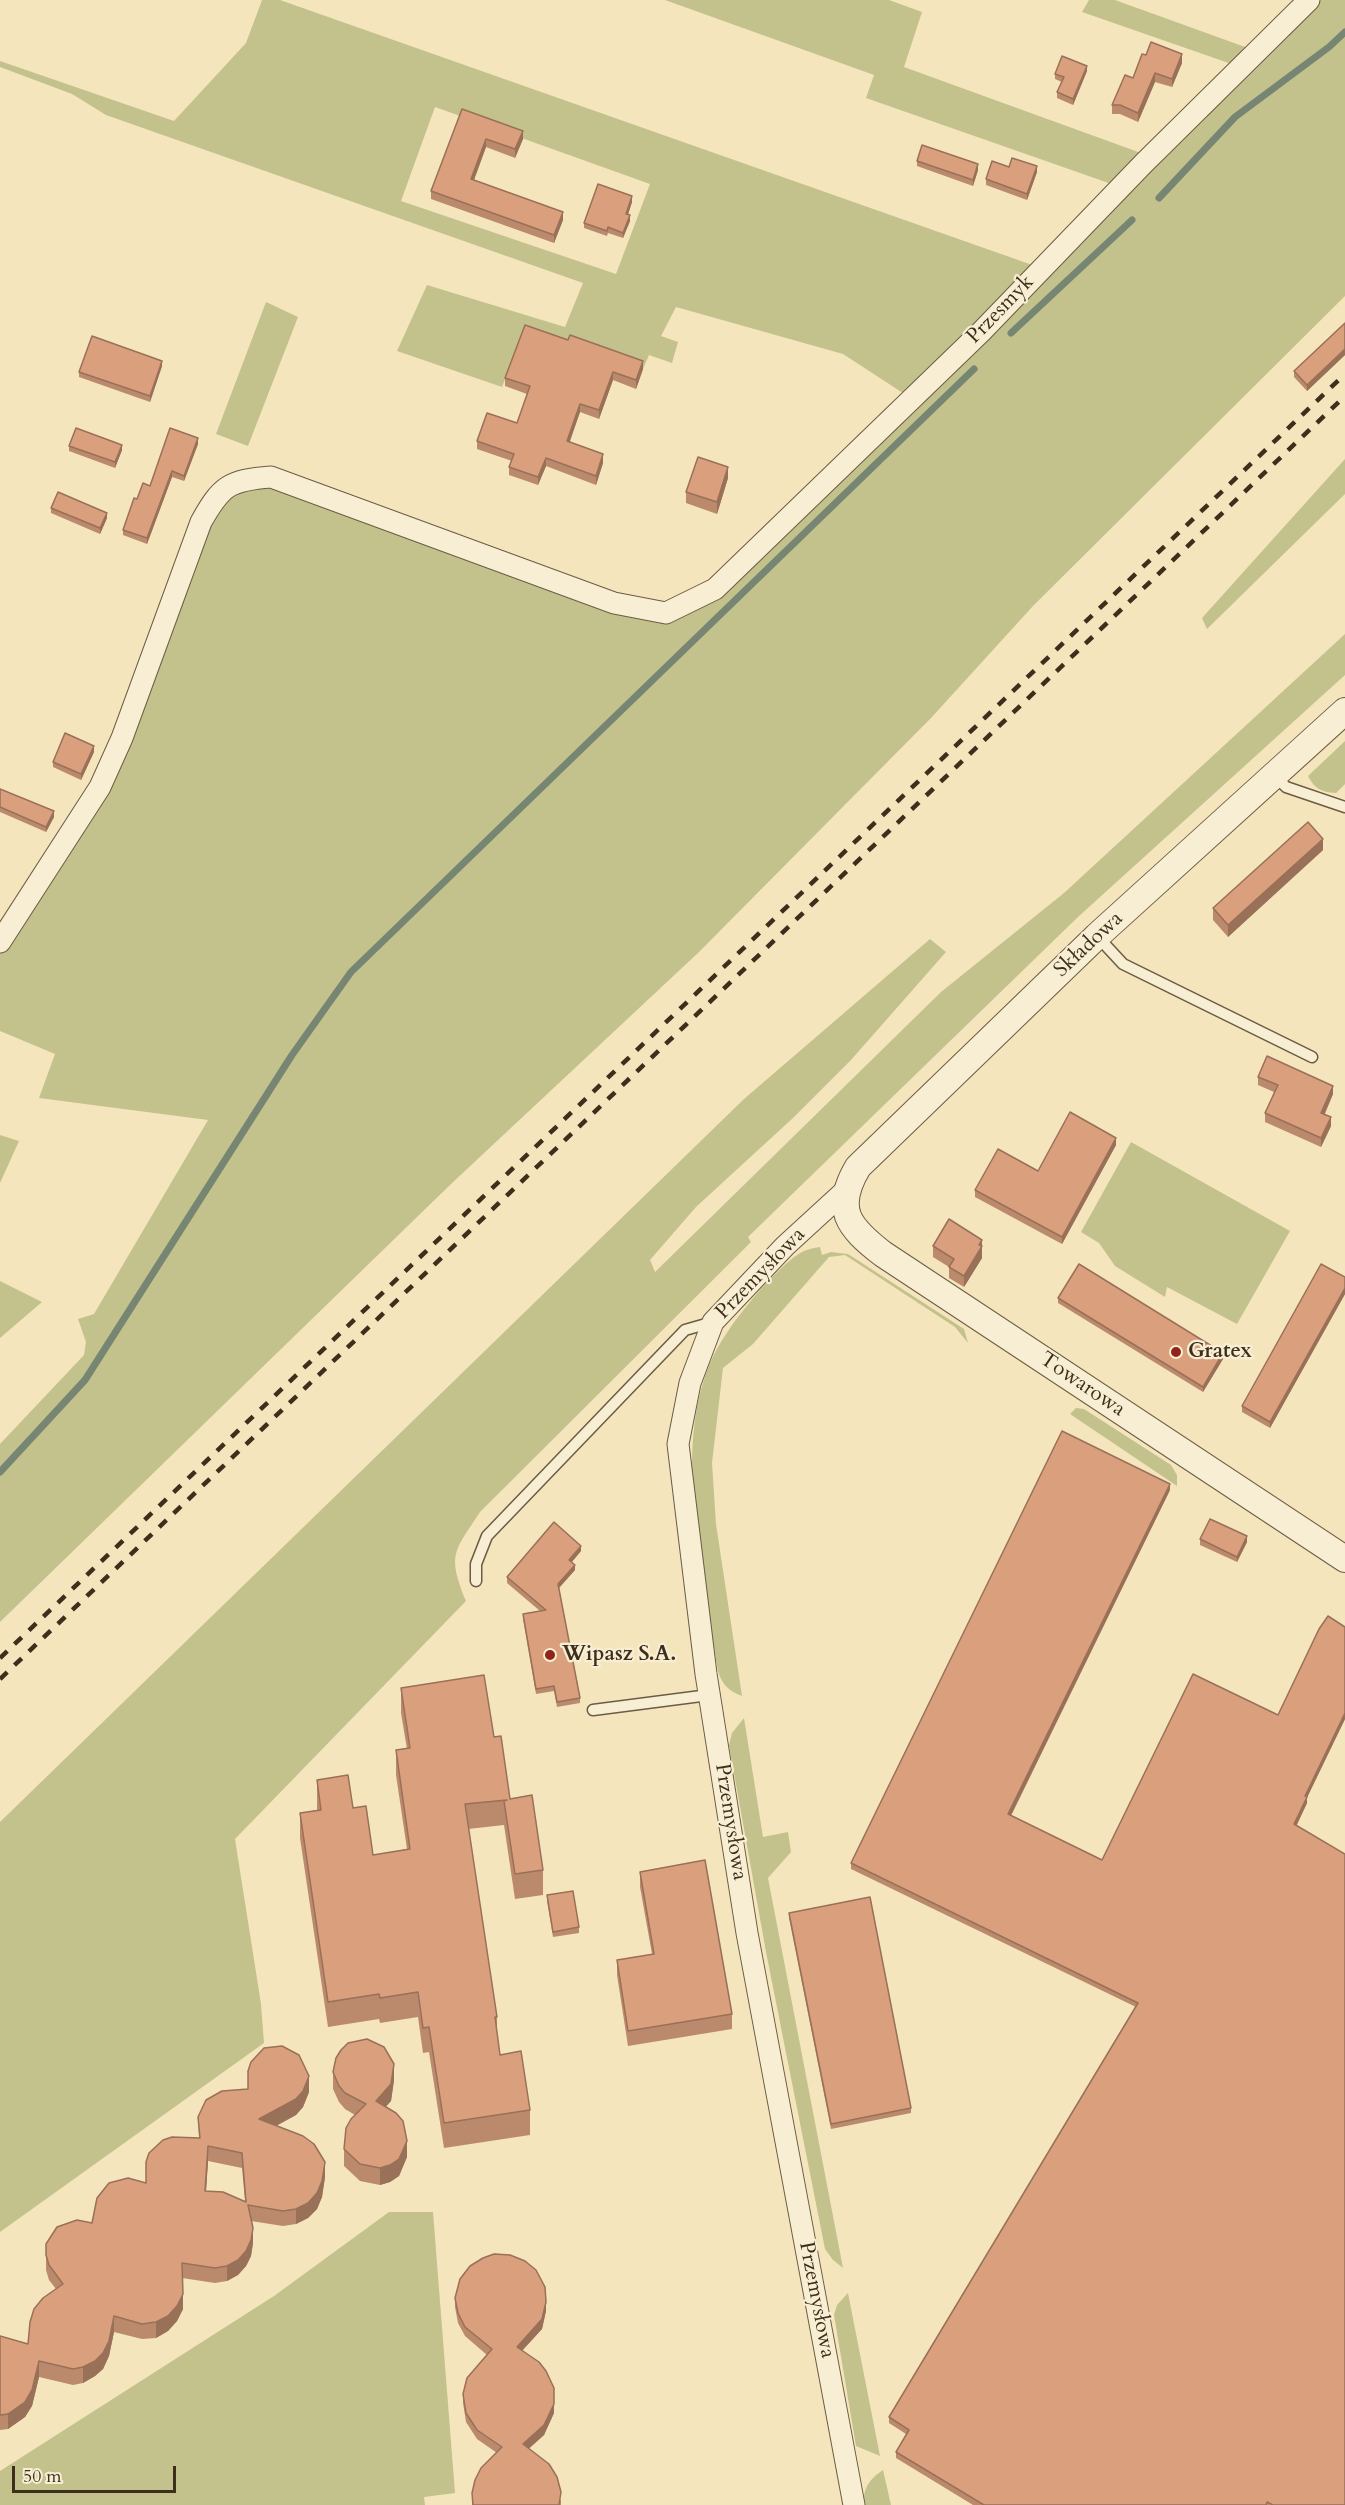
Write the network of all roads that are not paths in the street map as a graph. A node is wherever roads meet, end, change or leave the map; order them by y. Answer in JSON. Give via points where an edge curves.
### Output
{"nodes":[{"id":1,"x":1309,"y":0,"type":"edge"},
{"id":2,"x":1345,"y":711,"type":"edge"},
{"id":3,"x":1274,"y":775,"type":"junction"},
{"id":4,"x":1345,"y":807,"type":"edge"},
{"id":5,"x":1097,"y":936,"type":"junction"},
{"id":6,"x":0,"y":942,"type":"edge"},
{"id":7,"x":1312,"y":1057,"type":"dead end"},
{"id":8,"x":845,"y":1191,"type":"junction"},
{"id":9,"x":713,"y":1322,"type":"junction"},
{"id":10,"x":1345,"y":1559,"type":"edge"},
{"id":11,"x":476,"y":1581,"type":"dead end"},
{"id":12,"x":709,"y":1695,"type":"junction"},
{"id":13,"x":593,"y":1710,"type":"dead end"},
{"id":14,"x":854,"y":2505,"type":"edge"}],
"edges":[{"from":1,"to":6,"type":"street","name":"Przesmyk","via":[[981,332],[716,590],[682,607],[666,613],[614,603],[271,477],[244,479],[216,495],[201,522],[122,738],[100,787]]},
{"from":2,"to":3,"type":"street","name":"Składowa"},
{"from":3,"to":4,"type":"lane","via":[[1286,787]]},
{"from":3,"to":5,"type":"street","name":"Składowa"},
{"from":5,"to":7,"type":"lane","via":[[1123,964]]},
{"from":5,"to":8,"type":"street","name":"Składowa","via":[[858,1167]]},
{"from":8,"to":9,"type":"street","name":"Przemysłowa","via":[[785,1246]]},
{"from":8,"to":10,"type":"street","name":"Towarowa","via":[[847,1216],[861,1236],[883,1254]]},
{"from":9,"to":11,"type":"lane","via":[[685,1330],[487,1536],[476,1563]]},
{"from":9,"to":12,"type":"street","name":"Przemysłowa","via":[[690,1383],[678,1444]]},
{"from":12,"to":13,"type":"lane"},
{"from":12,"to":14,"type":"street","name":"Przemysłowa","via":[[747,1933]]}]}
